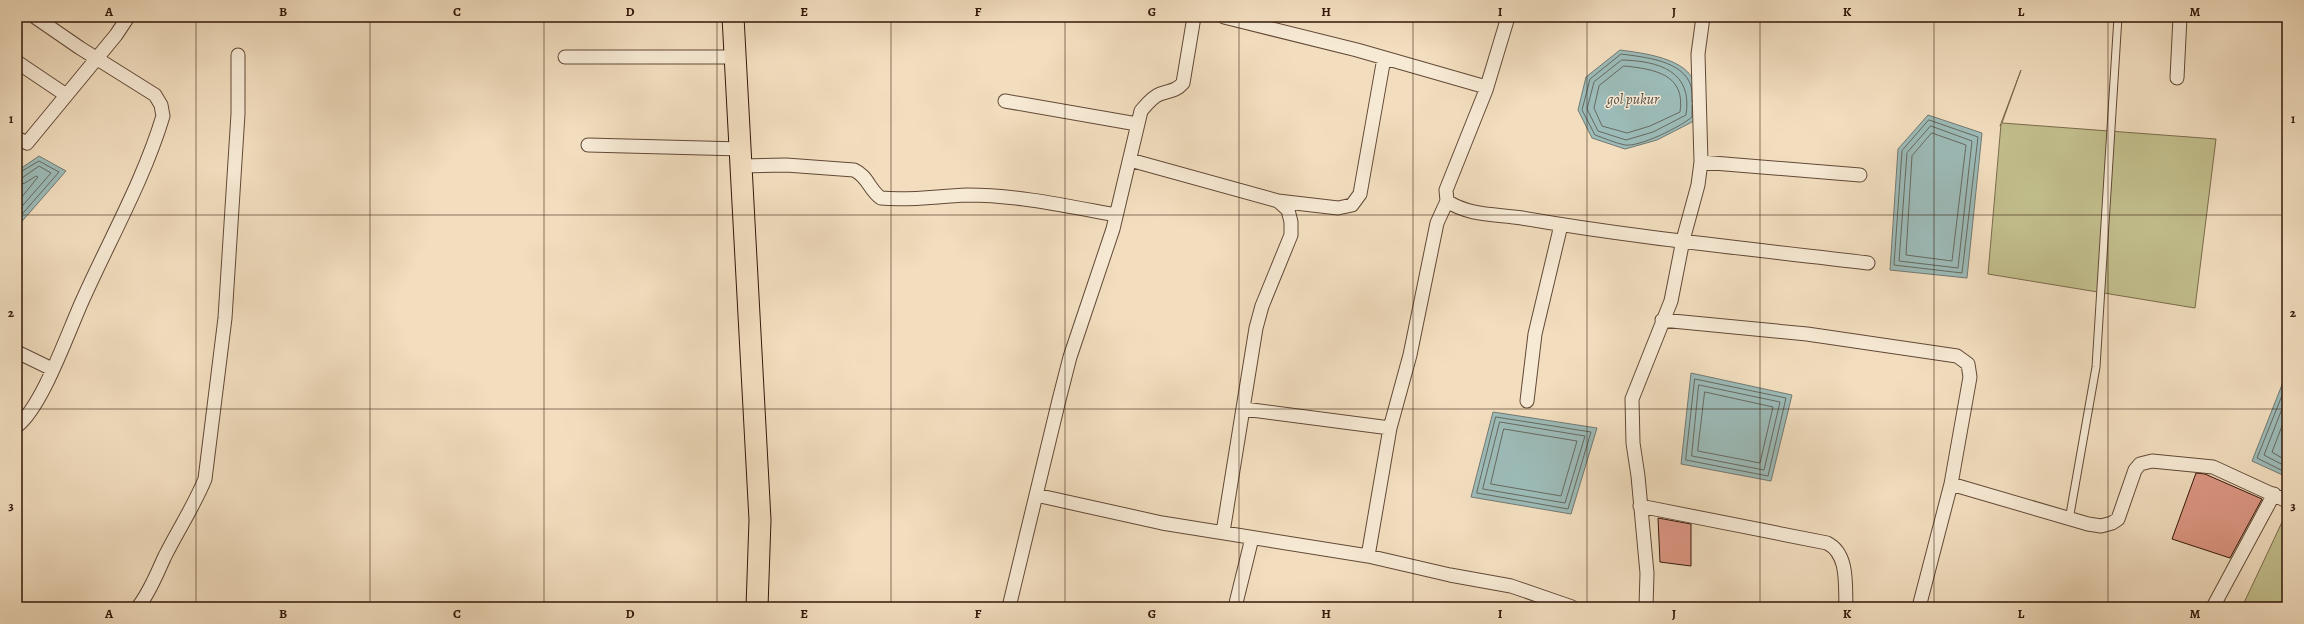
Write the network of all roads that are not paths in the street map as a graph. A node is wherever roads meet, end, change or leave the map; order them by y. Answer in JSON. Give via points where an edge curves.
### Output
{"nodes":[{"id":1,"x":35,"y":17,"type":"edge"},
{"id":2,"x":128,"y":17,"type":"edge"},
{"id":3,"x":733,"y":17,"type":"edge"},
{"id":4,"x":1194,"y":17,"type":"edge"},
{"id":5,"x":1224,"y":17,"type":"edge"},
{"id":6,"x":1508,"y":17,"type":"edge"},
{"id":7,"x":1703,"y":17,"type":"edge"},
{"id":8,"x":2118,"y":17,"type":"edge"},
{"id":9,"x":2180,"y":17,"type":"edge"},
{"id":10,"x":238,"y":55,"type":"dead end"},
{"id":11,"x":565,"y":57,"type":"dead end"},
{"id":12,"x":734,"y":57,"type":"junction"},
{"id":13,"x":95,"y":58,"type":"junction"},
{"id":14,"x":1384,"y":58,"type":"junction"},
{"id":15,"x":17,"y":62,"type":"edge"},
{"id":16,"x":2177,"y":78,"type":"dead end"},
{"id":17,"x":1486,"y":87,"type":"junction"},
{"id":18,"x":66,"y":95,"type":"junction"},
{"id":19,"x":1005,"y":101,"type":"dead end"},
{"id":20,"x":1137,"y":124,"type":"junction"},
{"id":21,"x":20,"y":144,"type":"edge"},
{"id":22,"x":588,"y":145,"type":"dead end"},
{"id":23,"x":741,"y":158,"type":"junction"},
{"id":24,"x":1130,"y":160,"type":"junction"},
{"id":25,"x":1701,"y":162,"type":"junction"},
{"id":26,"x":1860,"y":175,"type":"dead end"},
{"id":27,"x":1278,"y":201,"type":"junction"},
{"id":28,"x":1447,"y":201,"type":"junction"},
{"id":29,"x":1116,"y":215,"type":"junction"},
{"id":30,"x":1561,"y":225,"type":"junction"},
{"id":31,"x":1683,"y":240,"type":"junction"},
{"id":32,"x":1868,"y":263,"type":"dead end"},
{"id":33,"x":1662,"y":320,"type":"junction"},
{"id":34,"x":17,"y":352,"type":"edge"},
{"id":35,"x":52,"y":369,"type":"junction"},
{"id":36,"x":1527,"y":401,"type":"dead end"},
{"id":37,"x":1244,"y":409,"type":"junction"},
{"id":38,"x":17,"y":426,"type":"edge"},
{"id":39,"x":1390,"y":428,"type":"junction"},
{"id":40,"x":1951,"y":484,"type":"junction"},
{"id":41,"x":2274,"y":494,"type":"junction"},
{"id":42,"x":1036,"y":496,"type":"junction"},
{"id":43,"x":2287,"y":501,"type":"edge"},
{"id":44,"x":1640,"y":506,"type":"junction"},
{"id":45,"x":2069,"y":520,"type":"junction"},
{"id":46,"x":1223,"y":532,"type":"junction"},
{"id":47,"x":1252,"y":538,"type":"junction"},
{"id":48,"x":1368,"y":556,"type":"junction"},
{"id":49,"x":138,"y":607,"type":"edge"},
{"id":50,"x":757,"y":607,"type":"edge"},
{"id":51,"x":1009,"y":607,"type":"edge"},
{"id":52,"x":1236,"y":607,"type":"edge"},
{"id":53,"x":1572,"y":607,"type":"edge"},
{"id":54,"x":1646,"y":607,"type":"edge"},
{"id":55,"x":1846,"y":607,"type":"edge"},
{"id":56,"x":1919,"y":607,"type":"edge"},
{"id":57,"x":2213,"y":607,"type":"edge"}],
"edges":[{"from":1,"to":13,"type":"street"},
{"from":2,"to":13,"type":"street"},
{"from":3,"to":12,"type":"main road"},
{"from":4,"to":20,"type":"street","via":[[1183,83],[1178,88],[1149,101],[1141,111]]},
{"from":5,"to":14,"type":"street","via":[[1277,28]]},
{"from":6,"to":17,"type":"street"},
{"from":7,"to":25,"type":"street","via":[[1698,54]]},
{"from":8,"to":45,"type":"lane","via":[[2096,366]]},
{"from":9,"to":16,"type":"street"},
{"from":10,"to":49,"type":"street","via":[[238,114],[225,318],[205,479],[195,504]]},
{"from":11,"to":12,"type":"street"},
{"from":12,"to":23,"type":"main road"},
{"from":13,"to":18,"type":"street"},
{"from":13,"to":35,"type":"street","via":[[154,95],[161,105],[163,116],[138,185]]},
{"from":14,"to":17,"type":"street"},
{"from":14,"to":27,"type":"street","via":[[1360,194],[1352,205],[1338,208]]},
{"from":15,"to":18,"type":"street"},
{"from":17,"to":28,"type":"street","via":[[1446,190]]},
{"from":18,"to":21,"type":"street"},
{"from":19,"to":20,"type":"street"},
{"from":20,"to":24,"type":"street"},
{"from":22,"to":23,"type":"street"},
{"from":23,"to":29,"type":"street","via":[[786,166],[854,170],[862,174],[876,195],[881,198],[967,195],[996,197]]},
{"from":23,"to":50,"type":"main road","via":[[760,520]]},
{"from":24,"to":27,"type":"street"},
{"from":24,"to":29,"type":"street"},
{"from":25,"to":26,"type":"street"},
{"from":25,"to":31,"type":"street","via":[[1694,204]]},
{"from":27,"to":37,"type":"street","via":[[1288,210],[1291,235],[1262,306],[1256,328]]},
{"from":28,"to":30,"type":"street","via":[[1464,210]]},
{"from":28,"to":39,"type":"street","via":[[1437,223],[1410,355]]},
{"from":29,"to":42,"type":"street","via":[[1070,357]]},
{"from":30,"to":31,"type":"street"},
{"from":30,"to":36,"type":"street","via":[[1535,334]]},
{"from":31,"to":32,"type":"street"},
{"from":31,"to":33,"type":"street","via":[[1676,281]]},
{"from":33,"to":40,"type":"street","via":[[1807,334],[1957,356],[1968,364],[1970,376]]},
{"from":33,"to":44,"type":"street","via":[[1632,399]]},
{"from":34,"to":35,"type":"street"},
{"from":35,"to":38,"type":"street","via":[[32,411]]},
{"from":37,"to":39,"type":"street"},
{"from":37,"to":46,"type":"street"},
{"from":39,"to":48,"type":"street"},
{"from":40,"to":45,"type":"street"},
{"from":40,"to":56,"type":"street"},
{"from":41,"to":43,"type":"street"},
{"from":41,"to":45,"type":"street","via":[[2213,467],[2145,462],[2135,470],[2118,519],[2101,526]]},
{"from":41,"to":57,"type":"street"},
{"from":42,"to":46,"type":"street","via":[[1162,523]]},
{"from":42,"to":51,"type":"street"},
{"from":44,"to":54,"type":"street","via":[[1647,573]]},
{"from":44,"to":55,"type":"street","via":[[1827,543],[1835,547],[1842,556]]},
{"from":46,"to":47,"type":"street"},
{"from":47,"to":48,"type":"street"},
{"from":47,"to":52,"type":"street"},
{"from":48,"to":53,"type":"street","via":[[1443,574],[1511,586]]}]}
